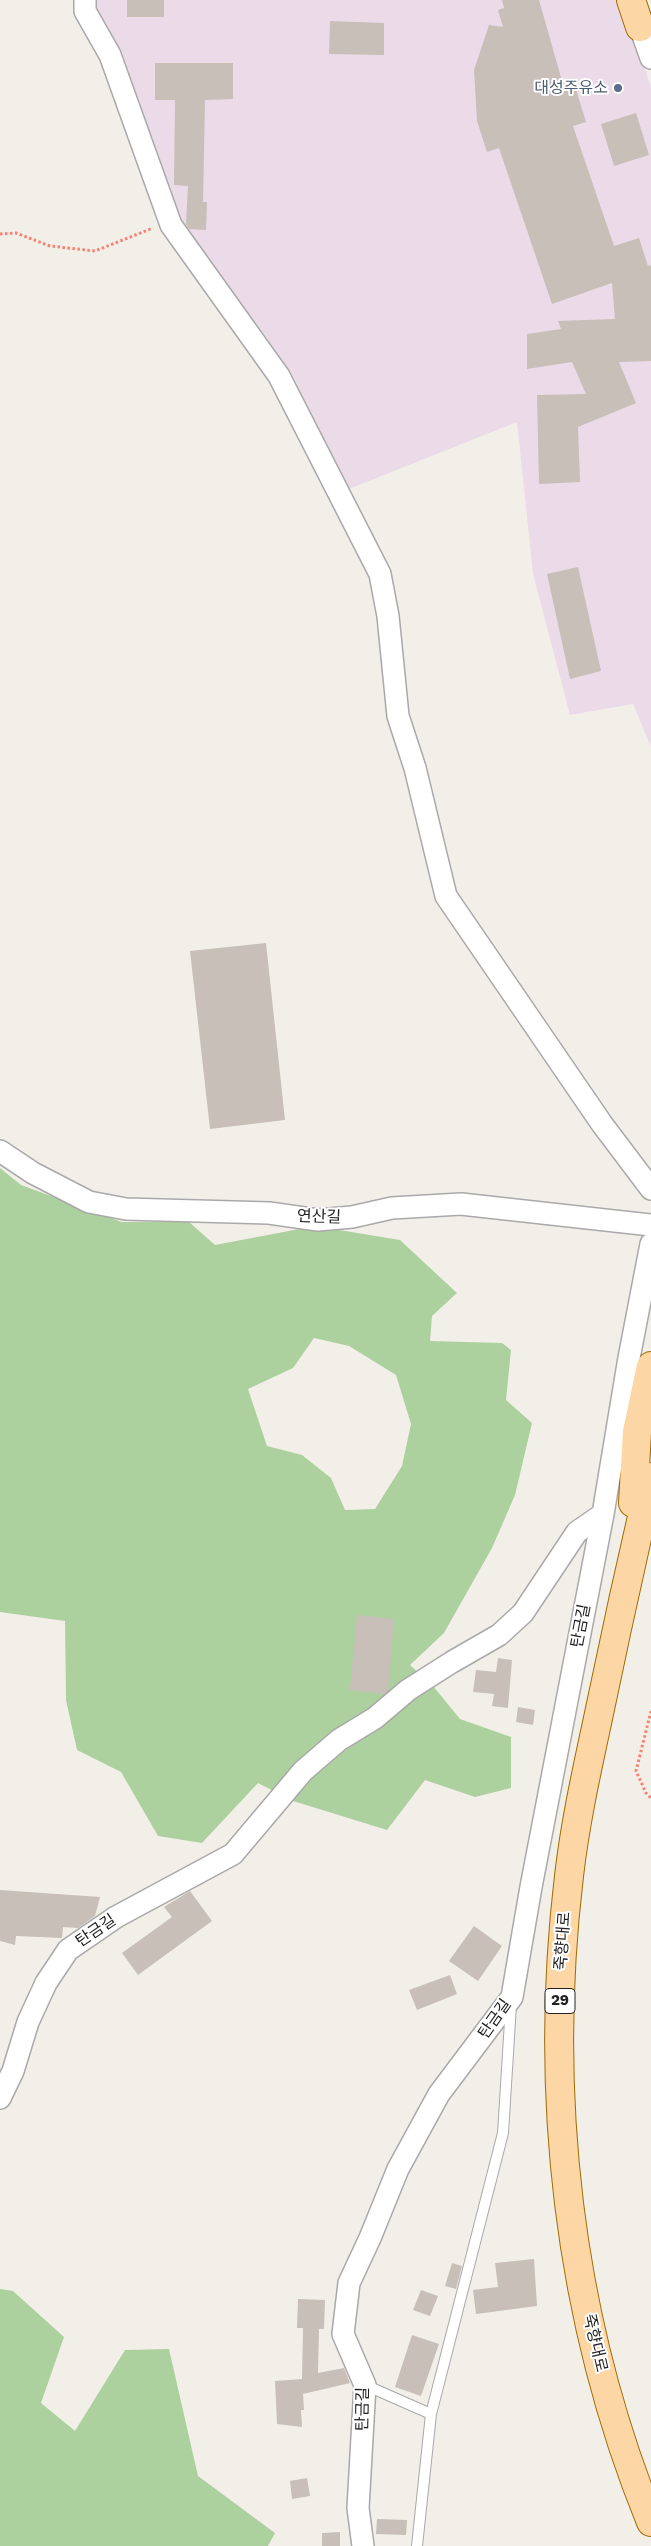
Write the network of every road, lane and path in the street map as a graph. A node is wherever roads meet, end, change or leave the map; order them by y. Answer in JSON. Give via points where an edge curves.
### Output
{"nodes":[{"id":1,"x":85,"y":0,"type":"edge"},
{"id":2,"x":630,"y":0,"type":"edge"},
{"id":3,"x":640,"y":27,"type":"joint"},
{"id":4,"x":651,"y":58,"type":"edge"},
{"id":5,"x":170,"y":221,"type":"junction"},
{"id":6,"x":0,"y":234,"type":"edge"},
{"id":7,"x":0,"y":1151,"type":"edge"},
{"id":8,"x":651,"y":1189,"type":"edge"},
{"id":9,"x":651,"y":1225,"type":"edge"},
{"id":10,"x":651,"y":1244,"type":"edge"},
{"id":11,"x":651,"y":1366,"type":"edge"},
{"id":12,"x":651,"y":1477,"type":"edge"},
{"id":13,"x":603,"y":1514,"type":"junction"},
{"id":14,"x":628,"y":1577,"type":"junction"},
{"id":15,"x":651,"y":1711,"type":"edge"},
{"id":16,"x":651,"y":1798,"type":"edge"},
{"id":17,"x":512,"y":1997,"type":"junction"},
{"id":18,"x":0,"y":2098,"type":"edge"},
{"id":19,"x":366,"y":2385,"type":"junction"},
{"id":20,"x":431,"y":2414,"type":"junction"},
{"id":21,"x":651,"y":2522,"type":"edge"},
{"id":22,"x":361,"y":2544,"type":"edge"},
{"id":23,"x":417,"y":2546,"type":"edge"}],
"edges":[{"from":1,"to":5,"type":"street","via":[[85,11],[110,55]]},
{"from":2,"to":3,"type":"main road"},
{"from":3,"to":4,"type":"street"},
{"from":5,"to":6,"type":"path","via":[[95,251],[50,246],[16,233]]},
{"from":5,"to":8,"type":"street","via":[[279,376],[380,574],[388,616],[398,716],[416,768],[446,896],[602,1124]]},
{"from":7,"to":9,"type":"street","name":"연산길","via":[[33,1173],[89,1202],[126,1209],[269,1213],[318,1220],[392,1208],[461,1204]]},
{"from":10,"to":13,"type":"street"},
{"from":11,"to":14,"type":"main road","via":[[637,1432]]},
{"from":12,"to":14,"type":"main road","name":"죽향대로","number":"29"},
{"from":13,"to":17,"type":"street","name":"탄금길"},
{"from":13,"to":18,"type":"street","name":"탄금길","via":[[578,1532],[523,1613],[499,1635],[416,1685],[375,1718],[339,1740],[303,1771],[233,1854],[116,1917],[68,1950],[46,1983],[28,2022],[14,2071]]},
{"from":14,"to":21,"type":"main road","name":"죽향대로","number":"29","via":[[581,1797],[569,1873],[558,2054],[564,2159],[579,2272],[601,2373]]},
{"from":15,"to":16,"type":"path","via":[[636,1771]]},
{"from":17,"to":19,"type":"street","name":"탄금길","via":[[440,2094],[398,2169],[349,2283],[343,2334]]},
{"from":17,"to":20,"type":"lane","via":[[503,2134]]},
{"from":19,"to":20,"type":"lane"},
{"from":19,"to":22,"type":"street","name":"탄금길","via":[[358,2508]]},
{"from":20,"to":23,"type":"lane"}]}
